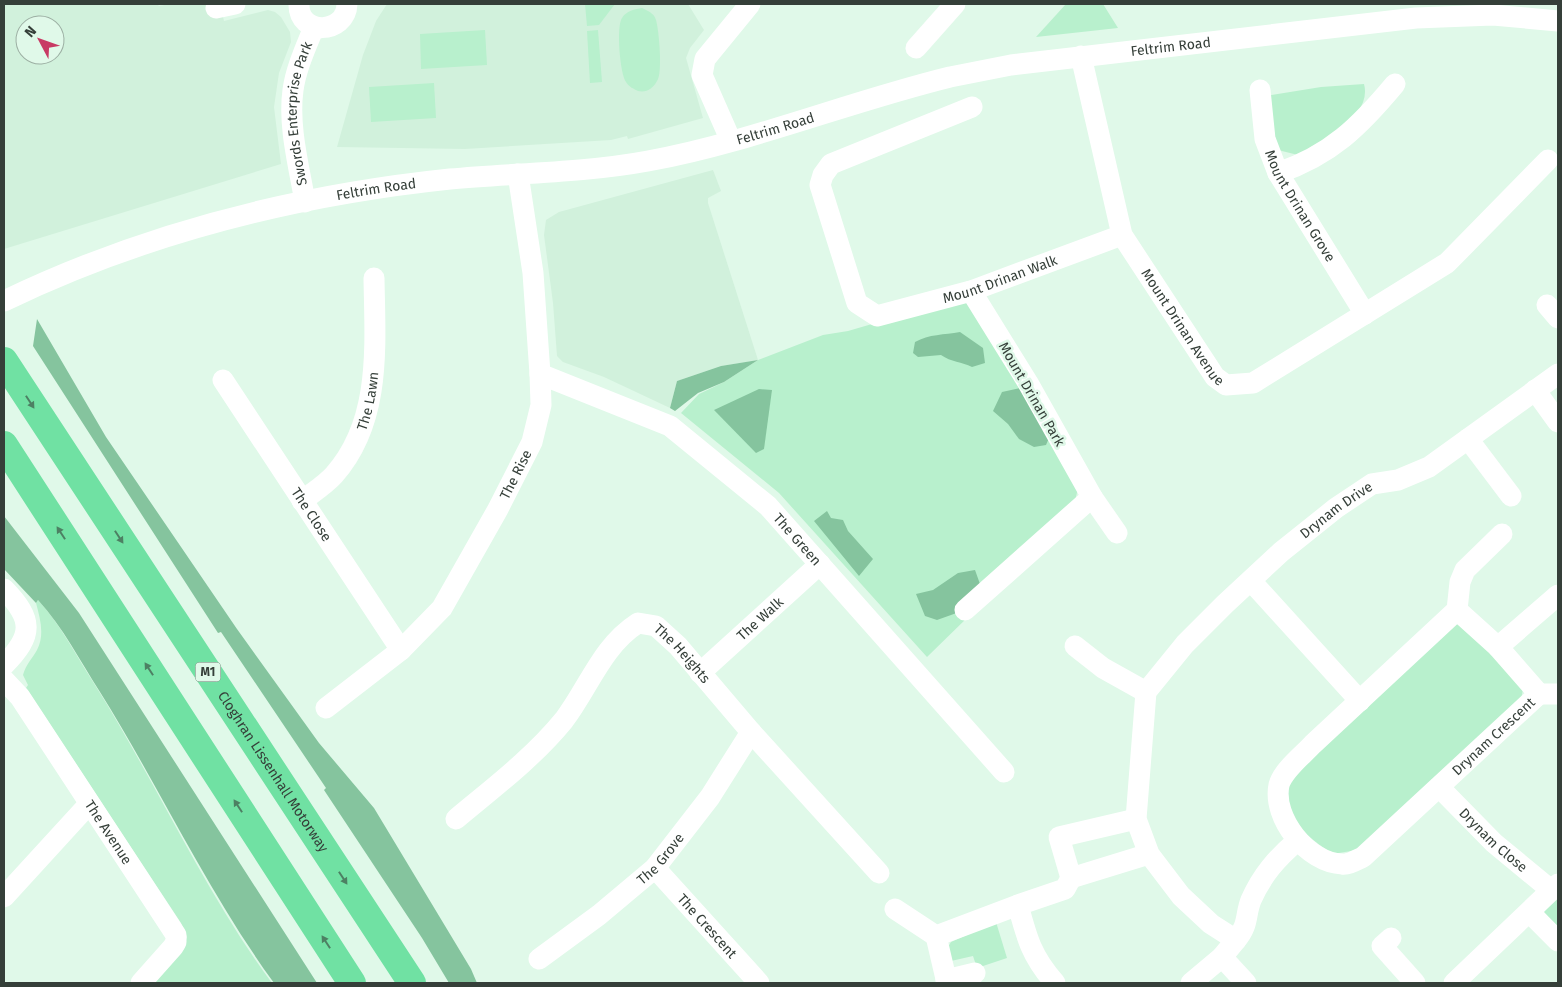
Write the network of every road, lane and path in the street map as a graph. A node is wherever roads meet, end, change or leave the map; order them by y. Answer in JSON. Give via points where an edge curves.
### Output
{"nodes":[{"id":1,"x":299,"y":4,"type":"edge"},
{"id":2,"x":347,"y":4,"type":"edge"},
{"id":3,"x":750,"y":4,"type":"edge"},
{"id":4,"x":955,"y":4,"type":"edge"},
{"id":5,"x":1517,"y":10,"type":"edge"},
{"id":6,"x":1558,"y":21,"type":"edge"},
{"id":7,"x":314,"y":27,"type":"junction"},
{"id":8,"x":916,"y":48,"type":"dead end"},
{"id":9,"x":1081,"y":56,"type":"junction"},
{"id":10,"x":1395,"y":84,"type":"dead end"},
{"id":11,"x":1260,"y":90,"type":"dead end"},
{"id":12,"x":972,"y":108,"type":"dead end"},
{"id":13,"x":731,"y":141,"type":"junction"},
{"id":14,"x":1548,"y":160,"type":"dead end"},
{"id":15,"x":518,"y":174,"type":"junction"},
{"id":16,"x":1278,"y":174,"type":"junction"},
{"id":17,"x":305,"y":202,"type":"junction"},
{"id":18,"x":1122,"y":236,"type":"junction"},
{"id":19,"x":374,"y":278,"type":"dead end"},
{"id":20,"x":971,"y":291,"type":"junction"},
{"id":21,"x":4,"y":302,"type":"edge"},
{"id":22,"x":1365,"y":314,"type":"junction"},
{"id":23,"x":4,"y":361,"type":"edge"},
{"id":24,"x":540,"y":374,"type":"junction"},
{"id":25,"x":1558,"y":374,"type":"edge"},
{"id":26,"x":223,"y":380,"type":"dead end"},
{"id":27,"x":1536,"y":390,"type":"junction"},
{"id":28,"x":1558,"y":422,"type":"edge"},
{"id":29,"x":1468,"y":439,"type":"junction"},
{"id":30,"x":4,"y":445,"type":"edge"},
{"id":31,"x":1511,"y":496,"type":"dead end"},
{"id":32,"x":1092,"y":498,"type":"junction"},
{"id":33,"x":302,"y":501,"type":"junction"},
{"id":34,"x":1117,"y":532,"type":"dead end"},
{"id":35,"x":1502,"y":534,"type":"dead end"},
{"id":36,"x":820,"y":564,"type":"junction"},
{"id":37,"x":1251,"y":581,"type":"junction"},
{"id":38,"x":4,"y":589,"type":"edge"},
{"id":39,"x":1558,"y":595,"type":"edge"},
{"id":40,"x":965,"y":610,"type":"dead end"},
{"id":41,"x":1457,"y":610,"type":"junction"},
{"id":42,"x":1074,"y":646,"type":"dead end"},
{"id":43,"x":1498,"y":647,"type":"junction"},
{"id":44,"x":401,"y":650,"type":"junction"},
{"id":45,"x":4,"y":665,"type":"edge"},
{"id":46,"x":700,"y":673,"type":"junction"},
{"id":47,"x":4,"y":680,"type":"edge"},
{"id":48,"x":1146,"y":692,"type":"junction"},
{"id":49,"x":1548,"y":694,"type":"edge"},
{"id":50,"x":1360,"y":701,"type":"junction"},
{"id":51,"x":326,"y":708,"type":"dead end"},
{"id":52,"x":752,"y":732,"type":"junction"},
{"id":53,"x":1004,"y":772,"type":"dead end"},
{"id":54,"x":1439,"y":786,"type":"junction"},
{"id":55,"x":89,"y":804,"type":"junction"},
{"id":56,"x":456,"y":819,"type":"dead end"},
{"id":57,"x":1136,"y":819,"type":"junction"},
{"id":58,"x":1297,"y":841,"type":"junction"},
{"id":59,"x":1149,"y":854,"type":"junction"},
{"id":60,"x":655,"y":868,"type":"junction"},
{"id":61,"x":880,"y":873,"type":"dead end"},
{"id":62,"x":1071,"y":878,"type":"junction"},
{"id":63,"x":1555,"y":887,"type":"edge"},
{"id":64,"x":4,"y":897,"type":"edge"},
{"id":65,"x":1018,"y":905,"type":"junction"},
{"id":66,"x":895,"y":909,"type":"dead end"},
{"id":67,"x":1530,"y":913,"type":"junction"},
{"id":68,"x":936,"y":936,"type":"junction"},
{"id":69,"x":1391,"y":938,"type":"dead end"},
{"id":70,"x":1236,"y":940,"type":"junction"},
{"id":71,"x":1558,"y":940,"type":"edge"},
{"id":72,"x":1222,"y":957,"type":"junction"},
{"id":73,"x":539,"y":959,"type":"dead end"},
{"id":74,"x":975,"y":973,"type":"dead end"},
{"id":75,"x":946,"y":981,"type":"edge"},
{"id":76,"x":759,"y":982,"type":"edge"},
{"id":77,"x":141,"y":983,"type":"edge"},
{"id":78,"x":352,"y":983,"type":"edge"},
{"id":79,"x":412,"y":983,"type":"edge"},
{"id":80,"x":1055,"y":983,"type":"edge"},
{"id":81,"x":1191,"y":983,"type":"edge"},
{"id":82,"x":1246,"y":983,"type":"edge"},
{"id":83,"x":1415,"y":983,"type":"edge"},
{"id":84,"x":1454,"y":983,"type":"edge"}],
"edges":[{"from":1,"to":7,"type":"street","name":"Swords Enterprise Park","via":[[301,16]]},
{"from":2,"to":7,"type":"street","name":"Swords Enterprise Park","via":[[346,14],[336,25]]},
{"from":3,"to":13,"type":"street","via":[[705,59],[702,75]]},
{"from":4,"to":8,"type":"street"},
{"from":5,"to":6,"type":"street","name":"Feltrim Road"},
{"from":5,"to":9,"type":"street","name":"Feltrim Road","via":[[1416,18]]},
{"from":7,"to":17,"type":"street","name":"Swords Enterprise Park","via":[[298,70],[292,106]]},
{"from":9,"to":13,"type":"street","name":"Feltrim Road","via":[[949,78]]},
{"from":9,"to":18,"type":"street","name":"Mount Drinan Avenue"},
{"from":10,"to":16,"type":"street","via":[[1368,116],[1336,145],[1304,164]]},
{"from":11,"to":16,"type":"street","name":"Mount Drinan Grove","via":[[1265,139]]},
{"from":12,"to":20,"type":"street","name":"Mount Drinan Walk","via":[[831,164],[820,185],[857,304],[877,316]]},
{"from":13,"to":15,"type":"street","name":"Feltrim Road","via":[[649,161]]},
{"from":14,"to":22,"type":"street","name":"Mount Drinan Avenue","via":[[1447,263]]},
{"from":15,"to":17,"type":"street","name":"Feltrim Road","via":[[440,181]]},
{"from":15,"to":24,"type":"street","name":"The Rise","via":[[533,273]]},
{"from":16,"to":22,"type":"street","name":"Mount Drinan Grove"},
{"from":17,"to":21,"type":"street","name":"Feltrim Road","via":[[198,227],[152,242]]},
{"from":18,"to":20,"type":"street","name":"Mount Drinan Walk"},
{"from":18,"to":22,"type":"street","name":"Mount Drinan Avenue","via":[[1215,377],[1226,385],[1253,383]]},
{"from":19,"to":33,"type":"street","name":"The Lawn","via":[[373,383],[367,414],[354,447],[334,475]]},
{"from":20,"to":32,"type":"street","name":"Mount Drinan Park","via":[[1028,383]]},
{"from":23,"to":79,"type":"highway","name":"Cloghran Lissenhall Motorway","number":"M1","one_way":true},
{"from":24,"to":36,"type":"street","name":"The Green","via":[[655,418],[684,435],[768,506]]},
{"from":24,"to":44,"type":"street","name":"The Rise","via":[[541,406],[532,442],[503,500],[442,608]]},
{"from":25,"to":27,"type":"street","name":"Drynam Drive"},
{"from":26,"to":33,"type":"street","name":"The Close"},
{"from":27,"to":28,"type":"street"},
{"from":27,"to":29,"type":"street","name":"Drynam Drive"},
{"from":29,"to":31,"type":"street"},
{"from":29,"to":37,"type":"street","name":"Drynam Drive","via":[[1414,475],[1372,484],[1281,552]]},
{"from":78,"to":30,"type":"highway","one_way":true},
{"from":32,"to":34,"type":"street","name":"Mount Drinan Park"},
{"from":32,"to":40,"type":"street"},
{"from":33,"to":44,"type":"street","name":"The Close"},
{"from":35,"to":41,"type":"street","via":[[1465,570],[1460,582]]},
{"from":36,"to":46,"type":"street","name":"The Walk"},
{"from":36,"to":53,"type":"street","name":"The Green"},
{"from":37,"to":48,"type":"street","name":"Drynam Drive","via":[[1185,644]]},
{"from":37,"to":50,"type":"street"},
{"from":38,"to":45,"type":"street","via":[[21,608],[27,623],[20,648]]},
{"from":39,"to":43,"type":"street"},
{"from":41,"to":43,"type":"street","name":"Drynam Crescent"},
{"from":41,"to":50,"type":"street","name":"Drynam Crescent"},
{"from":42,"to":48,"type":"street","via":[[1102,668]]},
{"from":43,"to":49,"type":"street","name":"Drynam Crescent"},
{"from":44,"to":51,"type":"street","name":"The Rise"},
{"from":46,"to":52,"type":"street","name":"The Heights"},
{"from":46,"to":56,"type":"street","name":"The Heights","via":[[656,626],[638,623],[624,632],[605,655],[564,719],[515,770]]},
{"from":47,"to":55,"type":"street","name":"The Avenue","via":[[20,697]]},
{"from":48,"to":57,"type":"street"},
{"from":49,"to":54,"type":"street","name":"Drynam Crescent"},
{"from":50,"to":58,"type":"street","name":"Drynam Crescent","via":[[1313,744],[1280,783],[1280,812]]},
{"from":52,"to":60,"type":"street","name":"The Grove","via":[[710,797]]},
{"from":52,"to":61,"type":"street","name":"The Heights"},
{"from":54,"to":58,"type":"street","name":"Drynam Crescent","via":[[1363,857],[1352,862],[1336,864],[1316,857]]},
{"from":54,"to":63,"type":"street","name":"Drynam Close","via":[[1494,843]]},
{"from":55,"to":64,"type":"street"},
{"from":55,"to":77,"type":"street","name":"The Avenue","via":[[176,935],[173,947]]},
{"from":57,"to":59,"type":"street"},
{"from":57,"to":62,"type":"street","via":[[1059,838]]},
{"from":58,"to":70,"type":"street","via":[[1263,875],[1250,902],[1246,925]]},
{"from":59,"to":62,"type":"street"},
{"from":59,"to":70,"type":"street","via":[[1194,910]]},
{"from":60,"to":73,"type":"street","name":"The Grove","via":[[599,916]]},
{"from":60,"to":76,"type":"street","name":"The Crescent"},
{"from":62,"to":65,"type":"street","via":[[1065,889]]},
{"from":63,"to":67,"type":"street"},
{"from":65,"to":68,"type":"street"},
{"from":65,"to":80,"type":"street","via":[[1036,961]]},
{"from":66,"to":68,"type":"street"},
{"from":67,"to":71,"type":"street"},
{"from":67,"to":84,"type":"street"},
{"from":68,"to":75,"type":"street"},
{"from":69,"to":83,"type":"street","via":[[1382,946]]},
{"from":70,"to":72,"type":"street"},
{"from":72,"to":81,"type":"street"},
{"from":72,"to":82,"type":"street"},
{"from":74,"to":75,"type":"street"}]}
